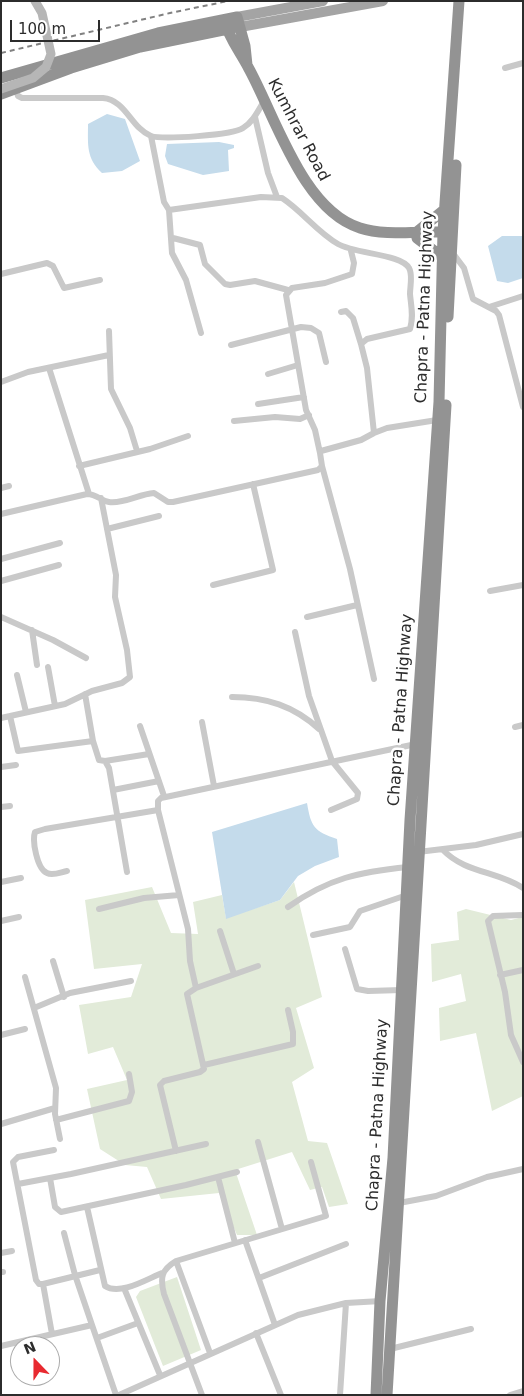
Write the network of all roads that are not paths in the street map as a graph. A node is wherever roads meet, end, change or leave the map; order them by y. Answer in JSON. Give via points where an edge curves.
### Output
{"nodes":[{"id":1,"x":35,"y":1,"type":"edge"},
{"id":2,"x":323,"y":1,"type":"edge"},
{"id":3,"x":382,"y":1,"type":"edge"},
{"id":4,"x":459,"y":1,"type":"edge"},
{"id":5,"x":465,"y":1,"type":"edge"},
{"id":6,"x":238,"y":22,"type":"junction"},
{"id":7,"x":225,"y":24,"type":"junction"},
{"id":8,"x":462,"y":28,"type":"junction"},
{"id":9,"x":523,"y":63,"type":"edge"},
{"id":10,"x":61,"y":64,"type":"junction"},
{"id":11,"x":248,"y":67,"type":"junction"},
{"id":12,"x":505,"y":68,"type":"dead end"},
{"id":13,"x":1,"y":78,"type":"edge"},
{"id":14,"x":1,"y":89,"type":"edge"},
{"id":15,"x":16,"y":90,"type":"junction"},
{"id":16,"x":1,"y":94,"type":"edge"},
{"id":17,"x":264,"y":101,"type":"junction"},
{"id":18,"x":254,"y":118,"type":"junction"},
{"id":19,"x":151,"y":136,"type":"junction"},
{"id":20,"x":277,"y":197,"type":"junction"},
{"id":21,"x":169,"y":210,"type":"junction"},
{"id":22,"x":444,"y":210,"type":"junction"},
{"id":23,"x":414,"y":234,"type":"junction"},
{"id":24,"x":173,"y":238,"type":"junction"},
{"id":25,"x":447,"y":242,"type":"junction"},
{"id":26,"x":351,"y":251,"type":"junction"},
{"id":27,"x":1,"y":274,"type":"edge"},
{"id":28,"x":100,"y":280,"type":"dead end"},
{"id":29,"x":288,"y":290,"type":"junction"},
{"id":30,"x":523,"y":296,"type":"edge"},
{"id":31,"x":489,"y":307,"type":"junction"},
{"id":32,"x":341,"y":312,"type":"dead end"},
{"id":33,"x":291,"y":329,"type":"junction"},
{"id":34,"x":109,"y":331,"type":"dead end"},
{"id":35,"x":201,"y":333,"type":"dead end"},
{"id":36,"x":361,"y":344,"type":"junction"},
{"id":37,"x":231,"y":345,"type":"dead end"},
{"id":38,"x":110,"y":355,"type":"junction"},
{"id":39,"x":326,"y":362,"type":"dead end"},
{"id":40,"x":298,"y":365,"type":"junction"},
{"id":41,"x":48,"y":368,"type":"junction"},
{"id":42,"x":268,"y":374,"type":"dead end"},
{"id":43,"x":1,"y":382,"type":"edge"},
{"id":44,"x":304,"y":397,"type":"junction"},
{"id":45,"x":258,"y":404,"type":"dead end"},
{"id":46,"x":523,"y":406,"type":"edge"},
{"id":47,"x":309,"y":415,"type":"junction"},
{"id":48,"x":437,"y":420,"type":"junction"},
{"id":49,"x":234,"y":421,"type":"dead end"},
{"id":50,"x":374,"y":433,"type":"junction"},
{"id":51,"x":188,"y":436,"type":"dead end"},
{"id":52,"x":137,"y":451,"type":"junction"},
{"id":53,"x":320,"y":453,"type":"junction"},
{"id":54,"x":79,"y":466,"type":"junction"},
{"id":55,"x":322,"y":466,"type":"junction"},
{"id":56,"x":254,"y":484,"type":"junction"},
{"id":57,"x":9,"y":486,"type":"dead end"},
{"id":58,"x":1,"y":488,"type":"edge"},
{"id":59,"x":89,"y":494,"type":"junction"},
{"id":60,"x":101,"y":497,"type":"junction"},
{"id":61,"x":1,"y":514,"type":"edge"},
{"id":62,"x":159,"y":516,"type":"dead end"},
{"id":63,"x":107,"y":529,"type":"junction"},
{"id":64,"x":60,"y":543,"type":"dead end"},
{"id":65,"x":1,"y":559,"type":"edge"},
{"id":66,"x":59,"y":565,"type":"dead end"},
{"id":67,"x":1,"y":581,"type":"edge"},
{"id":68,"x":213,"y":585,"type":"dead end"},
{"id":69,"x":523,"y":585,"type":"edge"},
{"id":70,"x":490,"y":591,"type":"dead end"},
{"id":71,"x":357,"y":605,"type":"junction"},
{"id":72,"x":1,"y":617,"type":"edge"},
{"id":73,"x":307,"y":617,"type":"dead end"},
{"id":74,"x":32,"y":630,"type":"junction"},
{"id":75,"x":295,"y":632,"type":"dead end"},
{"id":76,"x":86,"y":658,"type":"dead end"},
{"id":77,"x":37,"y":665,"type":"dead end"},
{"id":78,"x":48,"y":668,"type":"dead end"},
{"id":79,"x":16,"y":675,"type":"dead end"},
{"id":80,"x":374,"y":679,"type":"dead end"},
{"id":81,"x":85,"y":694,"type":"junction"},
{"id":82,"x":232,"y":698,"type":"dead end"},
{"id":83,"x":55,"y":706,"type":"junction"},
{"id":84,"x":26,"y":712,"type":"junction"},
{"id":85,"x":10,"y":716,"type":"junction"},
{"id":86,"x":1,"y":718,"type":"edge"},
{"id":87,"x":202,"y":722,"type":"dead end"},
{"id":88,"x":140,"y":726,"type":"dead end"},
{"id":89,"x":320,"y":730,"type":"junction"},
{"id":90,"x":93,"y":741,"type":"junction"},
{"id":91,"x":416,"y":744,"type":"junction"},
{"id":92,"x":149,"y":754,"type":"junction"},
{"id":93,"x":332,"y":761,"type":"junction"},
{"id":94,"x":105,"y":762,"type":"junction"},
{"id":95,"x":16,"y":765,"type":"dead end"},
{"id":96,"x":1,"y":767,"type":"edge"},
{"id":97,"x":159,"y":781,"type":"junction"},
{"id":98,"x":214,"y":786,"type":"junction"},
{"id":99,"x":113,"y":790,"type":"junction"},
{"id":100,"x":164,"y":796,"type":"junction"},
{"id":101,"x":10,"y":806,"type":"dead end"},
{"id":102,"x":1,"y":807,"type":"edge"},
{"id":103,"x":158,"y":810,"type":"junction"},
{"id":104,"x":331,"y":810,"type":"dead end"},
{"id":105,"x":118,"y":817,"type":"junction"},
{"id":106,"x":523,"y":834,"type":"edge"},
{"id":107,"x":443,"y":850,"type":"junction"},
{"id":108,"x":418,"y":852,"type":"junction"},
{"id":109,"x":408,"y":867,"type":"junction"},
{"id":110,"x":67,"y":871,"type":"dead end"},
{"id":111,"x":128,"y":872,"type":"dead end"},
{"id":112,"x":21,"y":878,"type":"dead end"},
{"id":113,"x":1,"y":882,"type":"edge"},
{"id":114,"x":523,"y":888,"type":"edge"},
{"id":115,"x":179,"y":895,"type":"junction"},
{"id":116,"x":407,"y":895,"type":"junction"},
{"id":117,"x":288,"y":906,"type":"dead end"},
{"id":118,"x":99,"y":909,"type":"dead end"},
{"id":119,"x":523,"y":914,"type":"edge"},
{"id":120,"x":19,"y":917,"type":"dead end"},
{"id":121,"x":1,"y":920,"type":"edge"},
{"id":122,"x":220,"y":931,"type":"dead end"},
{"id":123,"x":313,"y":935,"type":"dead end"},
{"id":124,"x":345,"y":949,"type":"dead end"},
{"id":125,"x":53,"y":961,"type":"dead end"},
{"id":126,"x":258,"y":966,"type":"dead end"},
{"id":127,"x":523,"y":970,"type":"edge"},
{"id":128,"x":234,"y":974,"type":"junction"},
{"id":129,"x":500,"y":975,"type":"junction"},
{"id":130,"x":25,"y":977,"type":"dead end"},
{"id":131,"x":130,"y":981,"type":"dead end"},
{"id":132,"x":196,"y":988,"type":"junction"},
{"id":133,"x":402,"y":990,"type":"junction"},
{"id":134,"x":64,"y":997,"type":"junction"},
{"id":135,"x":34,"y":1008,"type":"junction"},
{"id":136,"x":288,"y":1010,"type":"dead end"},
{"id":137,"x":24,"y":1029,"type":"dead end"},
{"id":138,"x":1,"y":1035,"type":"edge"},
{"id":139,"x":523,"y":1062,"type":"edge"},
{"id":140,"x":204,"y":1065,"type":"junction"},
{"id":141,"x":129,"y":1074,"type":"dead end"},
{"id":142,"x":55,"y":1108,"type":"junction"},
{"id":143,"x":56,"y":1120,"type":"junction"},
{"id":144,"x":1,"y":1124,"type":"edge"},
{"id":145,"x":60,"y":1139,"type":"dead end"},
{"id":146,"x":258,"y":1142,"type":"dead end"},
{"id":147,"x":206,"y":1144,"type":"dead end"},
{"id":148,"x":54,"y":1150,"type":"dead end"},
{"id":149,"x":176,"y":1151,"type":"junction"},
{"id":150,"x":311,"y":1162,"type":"dead end"},
{"id":151,"x":523,"y":1169,"type":"edge"},
{"id":152,"x":237,"y":1172,"type":"dead end"},
{"id":153,"x":218,"y":1177,"type":"junction"},
{"id":154,"x":50,"y":1178,"type":"junction"},
{"id":155,"x":18,"y":1184,"type":"junction"},
{"id":156,"x":399,"y":1203,"type":"junction"},
{"id":157,"x":88,"y":1207,"type":"junction"},
{"id":158,"x":282,"y":1229,"type":"junction"},
{"id":159,"x":64,"y":1233,"type":"dead end"},
{"id":160,"x":246,"y":1240,"type":"junction"},
{"id":161,"x":235,"y":1243,"type":"junction"},
{"id":162,"x":346,"y":1244,"type":"dead end"},
{"id":163,"x":12,"y":1251,"type":"dead end"},
{"id":164,"x":1,"y":1253,"type":"edge"},
{"id":165,"x":176,"y":1261,"type":"junction"},
{"id":166,"x":100,"y":1270,"type":"junction"},
{"id":167,"x":162,"y":1273,"type":"junction"},
{"id":168,"x":75,"y":1275,"type":"junction"},
{"id":169,"x":259,"y":1278,"type":"junction"},
{"id":170,"x":43,"y":1284,"type":"junction"},
{"id":171,"x":124,"y":1288,"type":"junction"},
{"id":172,"x":393,"y":1300,"type":"junction"},
{"id":173,"x":380,"y":1301,"type":"junction"},
{"id":174,"x":346,"y":1303,"type":"junction"},
{"id":175,"x":138,"y":1323,"type":"junction"},
{"id":176,"x":92,"y":1325,"type":"junction"},
{"id":177,"x":274,"y":1325,"type":"junction"},
{"id":178,"x":471,"y":1328,"type":"dead end"},
{"id":179,"x":256,"y":1333,"type":"junction"},
{"id":180,"x":52,"y":1334,"type":"junction"},
{"id":181,"x":97,"y":1338,"type":"junction"},
{"id":182,"x":1,"y":1346,"type":"edge"},
{"id":183,"x":390,"y":1349,"type":"junction"},
{"id":184,"x":210,"y":1353,"type":"junction"},
{"id":185,"x":188,"y":1363,"type":"junction"},
{"id":186,"x":160,"y":1375,"type":"junction"},
{"id":187,"x":523,"y":1390,"type":"edge"},
{"id":188,"x":117,"y":1395,"type":"edge"},
{"id":189,"x":202,"y":1395,"type":"edge"},
{"id":190,"x":281,"y":1395,"type":"edge"},
{"id":191,"x":340,"y":1395,"type":"edge"},
{"id":192,"x":376,"y":1395,"type":"edge"},
{"id":193,"x":387,"y":1395,"type":"edge"},
{"id":194,"x":510,"y":1395,"type":"edge"}],
"edges":[{"from":1,"to":14,"type":"main road","bridge":true,"via":[[42,13],[51,54],[46,67],[33,78]]},
{"from":2,"to":6,"type":"main road"},
{"from":3,"to":6,"type":"main road"},
{"from":4,"to":8,"type":"highway"},
{"from":5,"to":8,"type":"highway"},
{"from":6,"to":7,"type":"highway"},
{"from":6,"to":11,"type":"highway","name":"Kumhrar Road"},
{"from":7,"to":10,"type":"highway"},
{"from":7,"to":11,"type":"highway","name":"Kumhrar Road"},
{"from":8,"to":22,"type":"highway","name":"Chapra - Patna Highway"},
{"from":8,"to":25,"type":"highway","name":"Chapra - Patna Highway"},
{"from":9,"to":12,"type":"street"},
{"from":10,"to":13,"type":"highway"},
{"from":10,"to":15,"type":"highway"},
{"from":11,"to":17,"type":"highway","name":"Kumhrar Road"},
{"from":15,"to":16,"type":"highway"},
{"from":15,"to":19,"type":"street","via":[[22,98],[104,98],[115,101],[134,123]]},
{"from":17,"to":18,"type":"street"},
{"from":17,"to":23,"type":"highway","name":"Kumhrar Road","via":[[301,176],[321,202],[358,228]]},
{"from":18,"to":19,"type":"street","via":[[235,132]]},
{"from":18,"to":20,"type":"street"},
{"from":19,"to":21,"type":"street","via":[[164,202]]},
{"from":20,"to":21,"type":"street"},
{"from":20,"to":26,"type":"street","via":[[287,201],[328,238]]},
{"from":21,"to":24,"type":"street"},
{"from":22,"to":23,"type":"highway"},
{"from":22,"to":25,"type":"highway","name":"Chapra - Patna Highway"},
{"from":23,"to":25,"type":"highway"},
{"from":23,"to":25,"type":"highway","name":"Kumhrar Road"},
{"from":24,"to":29,"type":"street","via":[[200,245],[205,264],[225,284],[255,281]]},
{"from":24,"to":35,"type":"street","via":[[174,259],[186,280]]},
{"from":25,"to":31,"type":"street","via":[[464,268],[473,299]]},
{"from":25,"to":48,"type":"highway","name":"Chapra - Patna Highway"},
{"from":25,"to":108,"type":"highway","name":"Chapra - Patna Highway","via":[[446,406]]},
{"from":26,"to":29,"type":"street","via":[[352,274]]},
{"from":26,"to":36,"type":"street","via":[[395,258],[406,263],[410,272],[410,329],[367,339]]},
{"from":27,"to":28,"type":"street","via":[[47,263],[53,266],[64,288]]},
{"from":29,"to":33,"type":"street"},
{"from":30,"to":31,"type":"street"},
{"from":31,"to":46,"type":"street","via":[[502,320]]},
{"from":32,"to":36,"type":"street","via":[[351,314]]},
{"from":33,"to":37,"type":"street"},
{"from":33,"to":39,"type":"street","via":[[316,329]]},
{"from":33,"to":40,"type":"street"},
{"from":34,"to":38,"type":"street"},
{"from":36,"to":50,"type":"street"},
{"from":38,"to":41,"type":"street"},
{"from":38,"to":52,"type":"street","via":[[111,389]]},
{"from":40,"to":42,"type":"street"},
{"from":40,"to":44,"type":"street"},
{"from":41,"to":43,"type":"street"},
{"from":41,"to":54,"type":"street"},
{"from":44,"to":45,"type":"street"},
{"from":44,"to":47,"type":"street"},
{"from":47,"to":49,"type":"street"},
{"from":47,"to":53,"type":"street"},
{"from":48,"to":50,"type":"street"},
{"from":48,"to":91,"type":"highway","name":"Chapra - Patna Highway"},
{"from":50,"to":53,"type":"street"},
{"from":51,"to":52,"type":"street"},
{"from":52,"to":54,"type":"street"},
{"from":53,"to":55,"type":"street"},
{"from":54,"to":59,"type":"street"},
{"from":55,"to":56,"type":"street","via":[[318,470]]},
{"from":55,"to":71,"type":"street","via":[[340,526]]},
{"from":56,"to":60,"type":"street","via":[[173,502],[154,493],[116,502],[105,501]]},
{"from":56,"to":68,"type":"street","via":[[273,570]]},
{"from":57,"to":58,"type":"street"},
{"from":59,"to":60,"type":"street"},
{"from":59,"to":61,"type":"street"},
{"from":60,"to":63,"type":"street"},
{"from":62,"to":63,"type":"street"},
{"from":63,"to":81,"type":"street","via":[[117,582],[115,597],[130,677]]},
{"from":64,"to":65,"type":"street"},
{"from":66,"to":67,"type":"street"},
{"from":69,"to":70,"type":"street"},
{"from":71,"to":73,"type":"street"},
{"from":71,"to":80,"type":"street"},
{"from":72,"to":74,"type":"street"},
{"from":74,"to":76,"type":"street"},
{"from":74,"to":77,"type":"street"},
{"from":75,"to":89,"type":"street"},
{"from":78,"to":83,"type":"street"},
{"from":79,"to":84,"type":"street"},
{"from":81,"to":83,"type":"street"},
{"from":81,"to":90,"type":"street"},
{"from":82,"to":89,"type":"street","via":[[263,699],[284,706],[304,716]]},
{"from":83,"to":84,"type":"street"},
{"from":84,"to":85,"type":"street"},
{"from":85,"to":86,"type":"street"},
{"from":85,"to":90,"type":"street","via":[[18,751]]},
{"from":87,"to":98,"type":"street"},
{"from":88,"to":92,"type":"street"},
{"from":89,"to":93,"type":"street"},
{"from":90,"to":94,"type":"street","via":[[99,760]]},
{"from":91,"to":93,"type":"street"},
{"from":91,"to":109,"type":"highway","name":"Chapra - Patna Highway"},
{"from":92,"to":94,"type":"street"},
{"from":92,"to":97,"type":"street"},
{"from":93,"to":98,"type":"street"},
{"from":93,"to":104,"type":"street","via":[[353,784],[359,796],[352,803]]},
{"from":94,"to":99,"type":"street","via":[[110,768]]},
{"from":95,"to":96,"type":"street"},
{"from":97,"to":99,"type":"street"},
{"from":97,"to":100,"type":"street"},
{"from":98,"to":100,"type":"street"},
{"from":99,"to":105,"type":"street"},
{"from":100,"to":103,"type":"street","via":[[158,801]]},
{"from":101,"to":102,"type":"street"},
{"from":103,"to":105,"type":"street"},
{"from":103,"to":115,"type":"street"},
{"from":105,"to":110,"type":"street","via":[[35,832],[37,856],[45,872]]},
{"from":105,"to":111,"type":"street"},
{"from":106,"to":107,"type":"street"},
{"from":107,"to":108,"type":"street"},
{"from":107,"to":114,"type":"street","via":[[461,865]]},
{"from":108,"to":156,"type":"highway","name":"Chapra - Patna Highway"},
{"from":109,"to":116,"type":"highway","name":"Chapra - Patna Highway"},
{"from":109,"to":117,"type":"street","via":[[360,872],[336,879]]},
{"from":112,"to":113,"type":"street"},
{"from":115,"to":118,"type":"street","via":[[144,898]]},
{"from":115,"to":132,"type":"street","via":[[189,933],[190,961]]},
{"from":116,"to":123,"type":"street","via":[[360,911],[347,928]]},
{"from":116,"to":133,"type":"highway","name":"Chapra - Patna Highway"},
{"from":119,"to":129,"type":"street","via":[[489,918]]},
{"from":120,"to":121,"type":"street"},
{"from":122,"to":128,"type":"street"},
{"from":124,"to":133,"type":"street","via":[[357,989]]},
{"from":125,"to":134,"type":"street"},
{"from":126,"to":128,"type":"street"},
{"from":127,"to":129,"type":"street"},
{"from":128,"to":132,"type":"street"},
{"from":129,"to":139,"type":"street","via":[[511,1036]]},
{"from":130,"to":135,"type":"street"},
{"from":131,"to":134,"type":"street","via":[[74,992]]},
{"from":132,"to":140,"type":"street","via":[[187,997]]},
{"from":133,"to":173,"type":"highway","name":"Chapra - Patna Highway","via":[[390,1206]]},
{"from":134,"to":135,"type":"street"},
{"from":135,"to":142,"type":"street","via":[[56,1088]]},
{"from":136,"to":140,"type":"street","via":[[293,1044]]},
{"from":137,"to":138,"type":"street"},
{"from":140,"to":149,"type":"street","via":[[200,1072],[164,1081],[160,1085]]},
{"from":141,"to":143,"type":"street","via":[[132,1092],[129,1101]]},
{"from":142,"to":143,"type":"street"},
{"from":142,"to":144,"type":"street"},
{"from":143,"to":145,"type":"street"},
{"from":146,"to":158,"type":"street"},
{"from":147,"to":149,"type":"street"},
{"from":148,"to":155,"type":"street","via":[[16,1158],[13,1162]]},
{"from":149,"to":154,"type":"street"},
{"from":150,"to":158,"type":"street","via":[[326,1216]]},
{"from":151,"to":156,"type":"street","via":[[487,1177],[442,1194]]},
{"from":152,"to":153,"type":"street"},
{"from":153,"to":157,"type":"street"},
{"from":153,"to":161,"type":"street"},
{"from":154,"to":155,"type":"street"},
{"from":154,"to":157,"type":"street","via":[[56,1210]]},
{"from":155,"to":170,"type":"street","via":[[36,1280]]},
{"from":156,"to":172,"type":"highway","name":"Chapra - Patna Highway"},
{"from":157,"to":166,"type":"street"},
{"from":158,"to":160,"type":"street"},
{"from":159,"to":168,"type":"street"},
{"from":160,"to":161,"type":"street"},
{"from":160,"to":169,"type":"street"},
{"from":161,"to":165,"type":"street"},
{"from":162,"to":169,"type":"street"},
{"from":163,"to":164,"type":"street"},
{"from":165,"to":167,"type":"street"},
{"from":165,"to":184,"type":"street"},
{"from":166,"to":168,"type":"street"},
{"from":166,"to":171,"type":"street","via":[[105,1286]]},
{"from":167,"to":171,"type":"street"},
{"from":167,"to":185,"type":"street","via":[[164,1294]]},
{"from":168,"to":170,"type":"street"},
{"from":168,"to":176,"type":"street"},
{"from":169,"to":177,"type":"street"},
{"from":170,"to":180,"type":"street"},
{"from":171,"to":175,"type":"street"},
{"from":172,"to":173,"type":"street"},
{"from":172,"to":183,"type":"highway","name":"Chapra - Patna Highway"},
{"from":173,"to":174,"type":"street"},
{"from":173,"to":192,"type":"highway","name":"Chapra - Patna Highway"},
{"from":174,"to":177,"type":"street","via":[[298,1315]]},
{"from":174,"to":191,"type":"street"},
{"from":175,"to":181,"type":"street"},
{"from":175,"to":186,"type":"street"},
{"from":176,"to":180,"type":"street"},
{"from":176,"to":181,"type":"street"},
{"from":177,"to":179,"type":"street"},
{"from":178,"to":183,"type":"street"},
{"from":179,"to":184,"type":"street"},
{"from":179,"to":190,"type":"street"},
{"from":180,"to":182,"type":"street"},
{"from":181,"to":188,"type":"street"},
{"from":183,"to":193,"type":"highway","name":"Chapra - Patna Highway"},
{"from":184,"to":185,"type":"street"},
{"from":185,"to":186,"type":"street"},
{"from":185,"to":189,"type":"street"},
{"from":186,"to":188,"type":"street"},
{"from":187,"to":194,"type":"street"}]}
